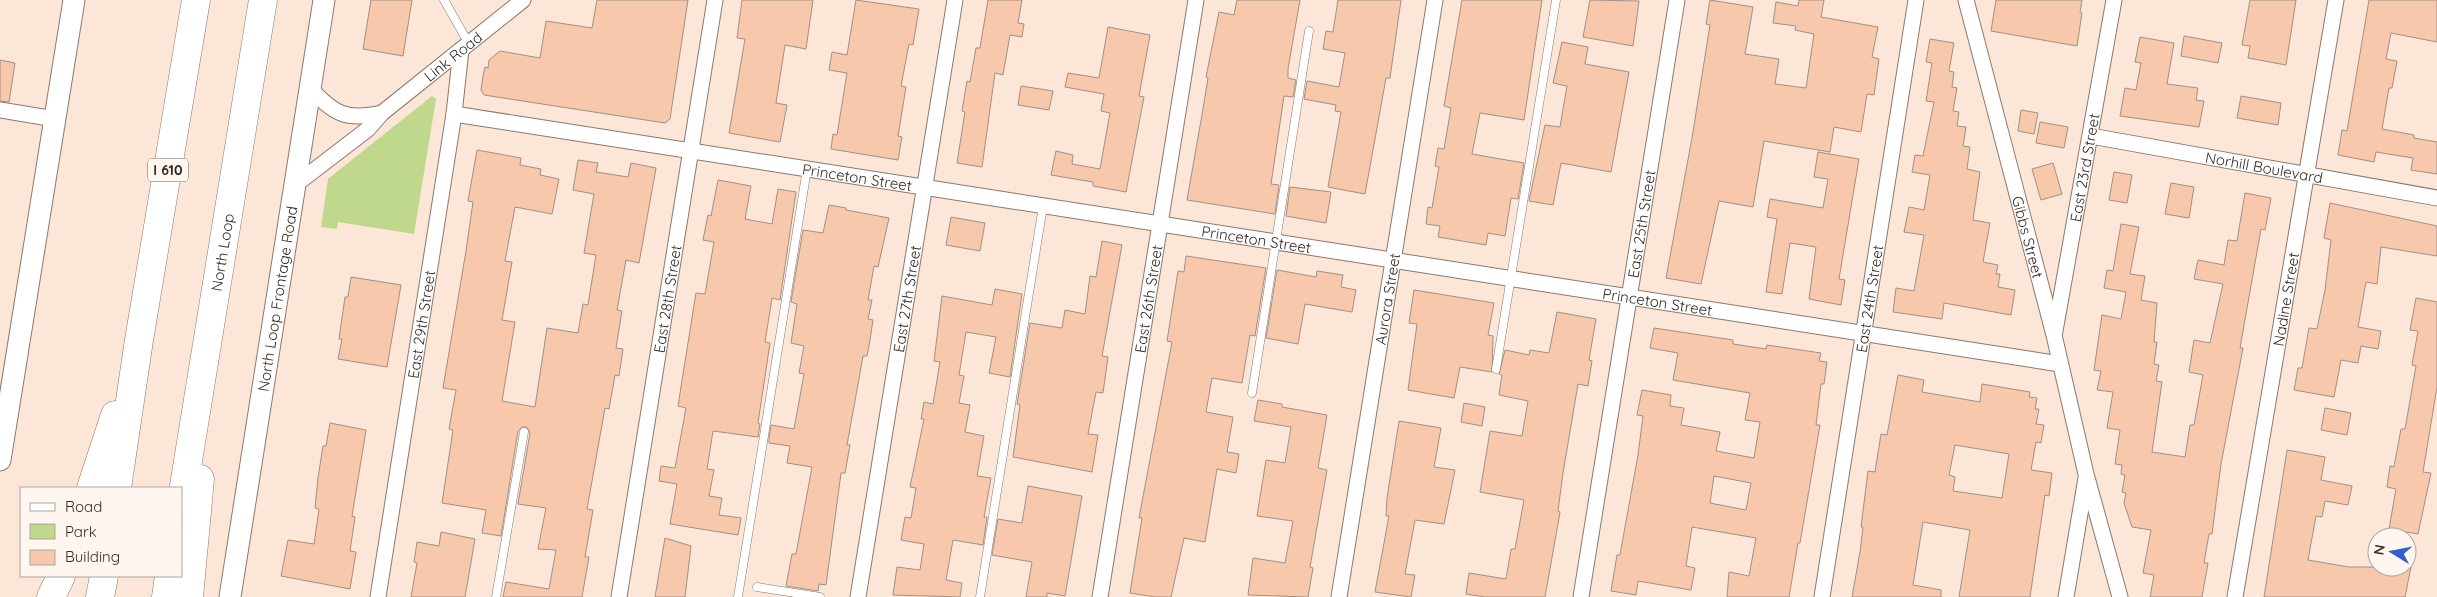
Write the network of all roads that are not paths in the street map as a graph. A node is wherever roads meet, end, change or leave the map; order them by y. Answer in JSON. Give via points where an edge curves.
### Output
{"nodes":[{"id":1,"x":74,"y":0,"type":"edge"},
{"id":2,"x":196,"y":0,"type":"edge"},
{"id":3,"x":263,"y":0,"type":"edge"},
{"id":4,"x":324,"y":0,"type":"edge"},
{"id":5,"x":444,"y":0,"type":"edge"},
{"id":6,"x":523,"y":0,"type":"edge"},
{"id":7,"x":715,"y":0,"type":"edge"},
{"id":8,"x":956,"y":0,"type":"edge"},
{"id":9,"x":1196,"y":0,"type":"edge"},
{"id":10,"x":1435,"y":0,"type":"edge"},
{"id":11,"x":1556,"y":0,"type":"edge"},
{"id":12,"x":1677,"y":0,"type":"edge"},
{"id":13,"x":1916,"y":0,"type":"edge"},
{"id":14,"x":1966,"y":0,"type":"edge"},
{"id":15,"x":2114,"y":0,"type":"edge"},
{"id":16,"x":2336,"y":0,"type":"edge"},
{"id":17,"x":1309,"y":31,"type":"dead end"},
{"id":18,"x":465,"y":47,"type":"junction"},
{"id":19,"x":310,"y":88,"type":"junction"},
{"id":20,"x":0,"y":110,"type":"edge"},
{"id":21,"x":382,"y":113,"type":"junction"},
{"id":22,"x":454,"y":114,"type":"junction"},
{"id":23,"x":55,"y":119,"type":"junction"},
{"id":24,"x":2091,"y":136,"type":"junction"},
{"id":25,"x":690,"y":150,"type":"junction"},
{"id":26,"x":807,"y":169,"type":"junction"},
{"id":27,"x":2306,"y":176,"type":"junction"},
{"id":28,"x":295,"y":185,"type":"junction"},
{"id":29,"x":925,"y":187,"type":"junction"},
{"id":30,"x":2437,"y":198,"type":"edge"},
{"id":31,"x":1043,"y":206,"type":"junction"},
{"id":32,"x":1160,"y":224,"type":"junction"},
{"id":33,"x":1276,"y":242,"type":"junction"},
{"id":34,"x":1394,"y":260,"type":"junction"},
{"id":35,"x":1511,"y":278,"type":"junction"},
{"id":36,"x":216,"y":293,"type":"junction"},
{"id":37,"x":1630,"y":297,"type":"junction"},
{"id":38,"x":1864,"y":333,"type":"junction"},
{"id":39,"x":2054,"y":335,"type":"junction"},
{"id":40,"x":139,"y":340,"type":"junction"},
{"id":41,"x":2060,"y":364,"type":"junction"},
{"id":42,"x":1496,"y":369,"type":"dead end"},
{"id":43,"x":1252,"y":393,"type":"dead end"},
{"id":44,"x":524,"y":432,"type":"dead end"},
{"id":45,"x":0,"y":460,"type":"edge"},
{"id":46,"x":2086,"y":474,"type":"junction"},
{"id":47,"x":91,"y":487,"type":"edge"},
{"id":48,"x":117,"y":487,"type":"edge"},
{"id":49,"x":182,"y":498,"type":"edge"},
{"id":50,"x":61,"y":577,"type":"edge"},
{"id":51,"x":104,"y":577,"type":"edge"},
{"id":52,"x":169,"y":577,"type":"edge"},
{"id":53,"x":757,"y":587,"type":"dead end"},
{"id":54,"x":52,"y":597,"type":"edge"},
{"id":55,"x":100,"y":597,"type":"edge"},
{"id":56,"x":166,"y":597,"type":"edge"},
{"id":57,"x":190,"y":597,"type":"edge"},
{"id":58,"x":232,"y":597,"type":"edge"},
{"id":59,"x":378,"y":597,"type":"edge"},
{"id":60,"x":496,"y":597,"type":"edge"},
{"id":61,"x":618,"y":597,"type":"edge"},
{"id":62,"x":738,"y":597,"type":"edge"},
{"id":63,"x":820,"y":597,"type":"edge"},
{"id":64,"x":858,"y":597,"type":"edge"},
{"id":65,"x":980,"y":597,"type":"edge"},
{"id":66,"x":1100,"y":597,"type":"edge"},
{"id":67,"x":1339,"y":597,"type":"edge"},
{"id":68,"x":1581,"y":597,"type":"edge"},
{"id":69,"x":1822,"y":597,"type":"edge"},
{"id":70,"x":2066,"y":597,"type":"edge"},
{"id":71,"x":2120,"y":597,"type":"edge"},
{"id":72,"x":2235,"y":597,"type":"edge"}],
"edges":[{"from":1,"to":23,"type":"main road"},
{"from":2,"to":40,"type":"highway","number":"I 610"},
{"from":3,"to":36,"type":"highway","name":"North Loop"},
{"from":4,"to":19,"type":"main road","name":"North Loop Frontage Road"},
{"from":5,"to":18,"type":"lane"},
{"from":6,"to":18,"type":"street","name":"Link Road"},
{"from":7,"to":25,"type":"street","name":"East 28th Street"},
{"from":8,"to":29,"type":"street","name":"East 27th Street"},
{"from":9,"to":32,"type":"street","name":"East 26th Street"},
{"from":10,"to":34,"type":"street","name":"Aurora Street"},
{"from":11,"to":35,"type":"lane"},
{"from":12,"to":37,"type":"street","name":"East 25th Street"},
{"from":13,"to":38,"type":"street","name":"East 24th Street"},
{"from":14,"to":39,"type":"street","name":"Gibbs Street"},
{"from":15,"to":24,"type":"street","name":"East 23rd Street"},
{"from":16,"to":27,"type":"street","name":"Nadine Street"},
{"from":17,"to":33,"type":"lane"},
{"from":18,"to":21,"type":"street","name":"Link Road"},
{"from":18,"to":22,"type":"street","name":"East 29th Street"},
{"from":19,"to":21,"type":"street","via":[[341,114],[364,117]]},
{"from":19,"to":28,"type":"main road","name":"North Loop Frontage Road"},
{"from":20,"to":23,"type":"street"},
{"from":21,"to":28,"type":"street","name":"Link Road","via":[[368,129]]},
{"from":22,"to":25,"type":"street","name":"Princeton Street"},
{"from":22,"to":59,"type":"street","name":"East 29th Street"},
{"from":23,"to":45,"type":"main road"},
{"from":24,"to":27,"type":"street","name":"Norhill Boulevard"},
{"from":24,"to":39,"type":"street","name":"East 23rd Street"},
{"from":25,"to":26,"type":"street","name":"Princeton Street"},
{"from":25,"to":61,"type":"street","name":"East 28th Street"},
{"from":26,"to":29,"type":"street","name":"Princeton Street"},
{"from":26,"to":62,"type":"lane"},
{"from":27,"to":30,"type":"street","name":"Norhill Boulevard"},
{"from":27,"to":72,"type":"street","name":"Nadine Street"},
{"from":28,"to":58,"type":"main road","name":"North Loop Frontage Road"},
{"from":29,"to":31,"type":"street","name":"Princeton Street"},
{"from":29,"to":64,"type":"street","name":"East 27th Street"},
{"from":31,"to":32,"type":"street","name":"Princeton Street"},
{"from":31,"to":65,"type":"lane"},
{"from":32,"to":33,"type":"street","name":"Princeton Street"},
{"from":32,"to":66,"type":"street","name":"East 26th Street"},
{"from":33,"to":34,"type":"street","name":"Princeton Street"},
{"from":33,"to":43,"type":"lane"},
{"from":34,"to":35,"type":"street","name":"Princeton Street"},
{"from":34,"to":67,"type":"street","name":"Aurora Street"},
{"from":35,"to":37,"type":"street","name":"Princeton Street"},
{"from":35,"to":42,"type":"lane"},
{"from":36,"to":49,"type":"highway","name":"North Loop"},
{"from":36,"to":57,"type":"highway"},
{"from":37,"to":38,"type":"street","name":"Princeton Street"},
{"from":37,"to":68,"type":"street","name":"East 25th Street"},
{"from":38,"to":41,"type":"street","name":"Princeton Street"},
{"from":38,"to":69,"type":"street","name":"East 24th Street"},
{"from":39,"to":41,"type":"street","name":"Gibbs Street"},
{"from":40,"to":47,"type":"highway"},
{"from":40,"to":48,"type":"highway","number":"I 610"},
{"from":41,"to":46,"type":"street","name":"Gibbs Street"},
{"from":44,"to":60,"type":"lane"},
{"from":46,"to":70,"type":"street"},
{"from":46,"to":71,"type":"street","name":"Gibbs Street"},
{"from":50,"to":54,"type":"highway"},
{"from":51,"to":55,"type":"highway"},
{"from":52,"to":56,"type":"highway"},
{"from":53,"to":63,"type":"lane"}]}
